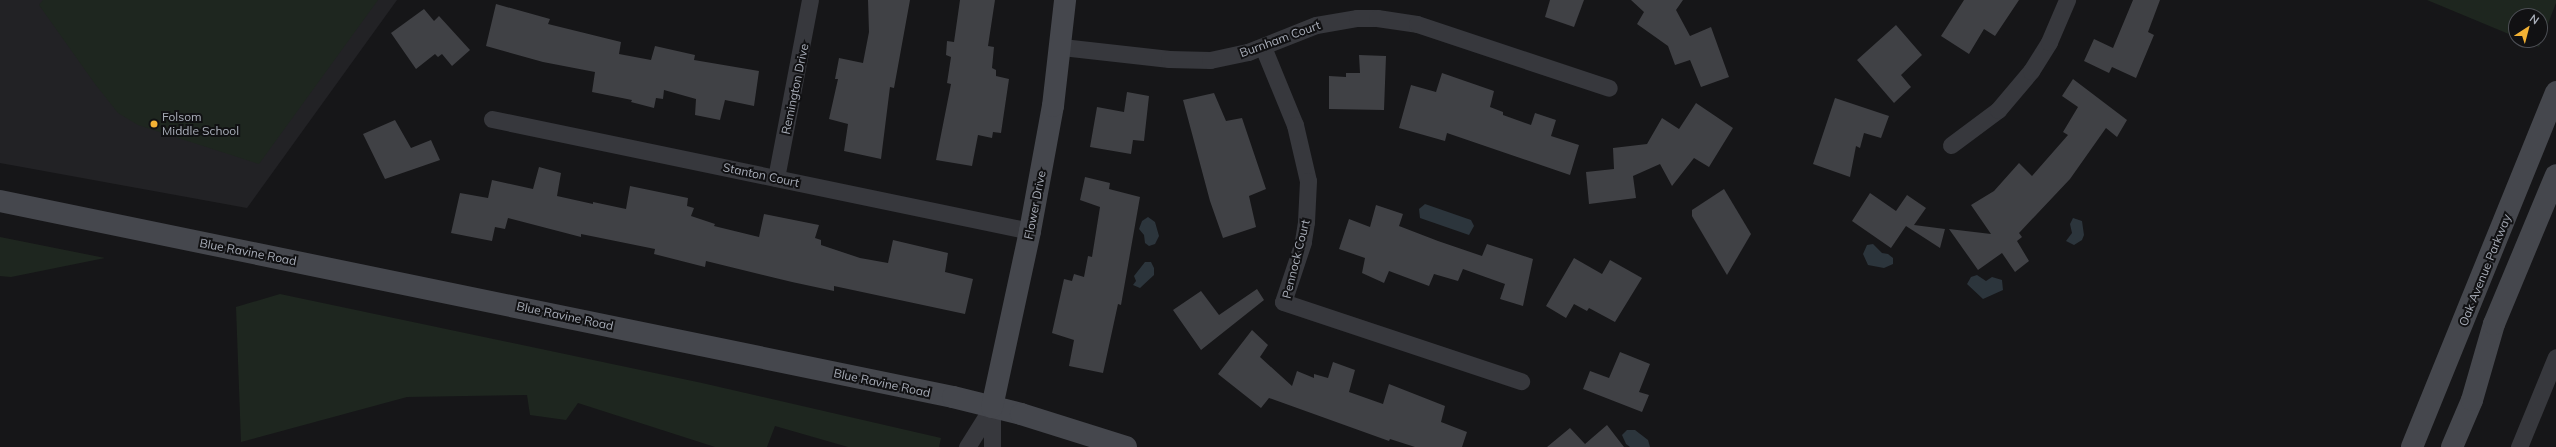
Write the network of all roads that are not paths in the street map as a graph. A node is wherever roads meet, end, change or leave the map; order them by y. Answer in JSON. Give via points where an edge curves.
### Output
{"nodes":[{"id":1,"x":810,"y":0,"type":"edge"},
{"id":2,"x":1065,"y":0,"type":"edge"},
{"id":3,"x":2067,"y":0,"type":"edge"},
{"id":4,"x":1062,"y":47,"type":"junction"},
{"id":5,"x":1263,"y":47,"type":"junction"},
{"id":6,"x":1609,"y":88,"type":"dead end"},
{"id":7,"x":2556,"y":92,"type":"edge"},
{"id":8,"x":492,"y":119,"type":"dead end"},
{"id":9,"x":1951,"y":145,"type":"dead end"},
{"id":10,"x":2556,"y":174,"type":"edge"},
{"id":11,"x":776,"y":178,"type":"junction"},
{"id":12,"x":0,"y":201,"type":"edge"},
{"id":13,"x":1030,"y":231,"type":"junction"},
{"id":14,"x":2556,"y":357,"type":"edge"},
{"id":15,"x":1521,"y":381,"type":"dead end"},
{"id":16,"x":992,"y":407,"type":"junction"},
{"id":17,"x":966,"y":447,"type":"edge"},
{"id":18,"x":992,"y":447,"type":"edge"},
{"id":19,"x":1126,"y":447,"type":"edge"},
{"id":20,"x":2412,"y":447,"type":"edge"},
{"id":21,"x":2452,"y":447,"type":"edge"},
{"id":22,"x":2519,"y":447,"type":"edge"}],
"edges":[{"from":1,"to":11,"type":"street","name":"Remington Drive","via":[[806,33]]},
{"from":2,"to":4,"type":"main road","name":"Flower Drive"},
{"from":3,"to":9,"type":"street","via":[[2049,42],[2032,72],[1998,110]]},
{"from":4,"to":5,"type":"street","name":"Burnham Court","via":[[1190,61],[1230,57]]},
{"from":4,"to":13,"type":"main road","name":"Flower Drive"},
{"from":5,"to":6,"type":"street","name":"Burnham Court","via":[[1304,30],[1337,21],[1363,18],[1397,20],[1417,24]]},
{"from":5,"to":15,"type":"street","name":"Pennock Court","via":[[1295,125],[1308,181],[1303,242],[1283,302]]},
{"from":7,"to":20,"type":"main road","name":"Oak Avenue Parkway"},
{"from":8,"to":11,"type":"street","name":"Stanton Court"},
{"from":10,"to":21,"type":"main road","via":[[2494,324],[2472,400]]},
{"from":11,"to":13,"type":"street","name":"Stanton Court"},
{"from":12,"to":16,"type":"main road","name":"Blue Ravine Road","via":[[593,322]]},
{"from":13,"to":16,"type":"main road","name":"Flower Drive"},
{"from":14,"to":22,"type":"street"},
{"from":16,"to":17,"type":"street","name":"Flower Drive"},
{"from":16,"to":18,"type":"street","name":"Flower Drive"},
{"from":16,"to":19,"type":"main road","name":"Blue Ravine Road"}]}
